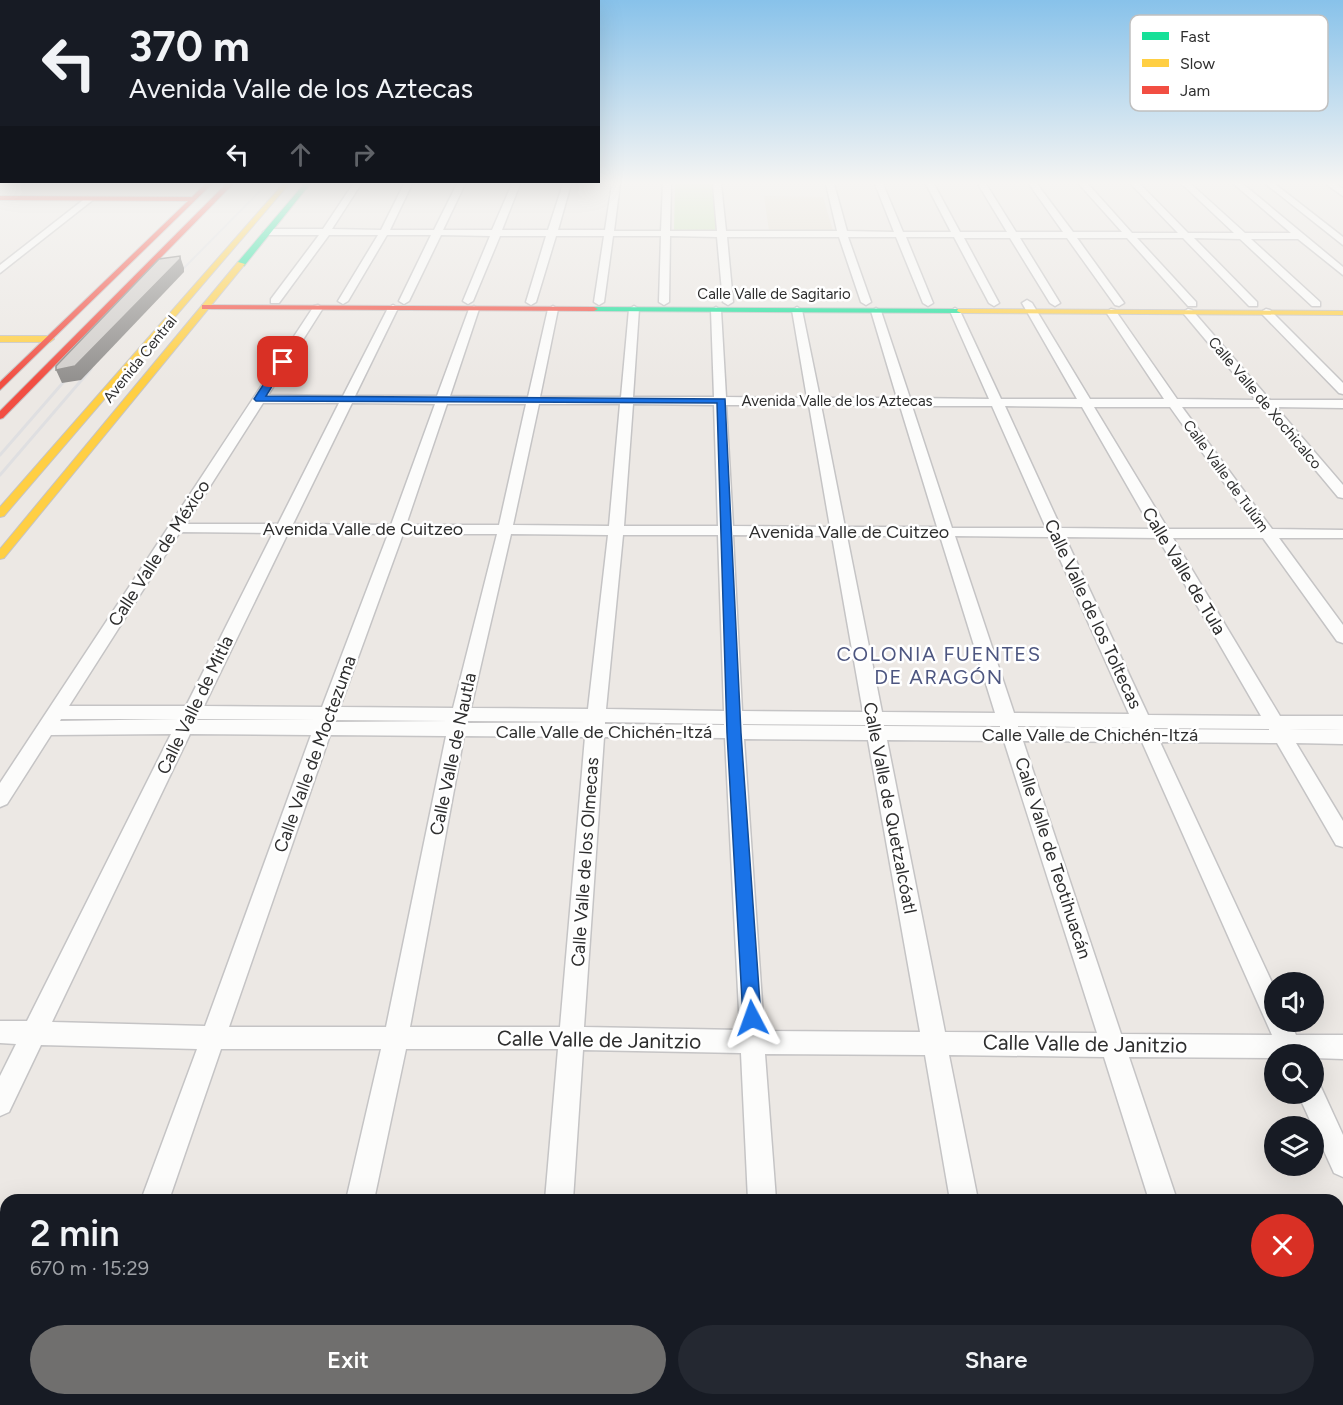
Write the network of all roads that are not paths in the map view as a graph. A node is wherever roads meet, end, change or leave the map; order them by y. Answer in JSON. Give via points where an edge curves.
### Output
{"nodes":[{"id":1,"x":26,"y":250,"type":"edge"},
{"id":2,"x":142,"y":250,"type":"edge"},
{"id":3,"x":165,"y":250,"type":"edge"},
{"id":4,"x":230,"y":250,"type":"edge"},
{"id":5,"x":253,"y":250,"type":"edge"},
{"id":6,"x":313,"y":250,"type":"edge"},
{"id":7,"x":374,"y":250,"type":"edge"},
{"id":8,"x":429,"y":250,"type":"edge"},
{"id":9,"x":490,"y":250,"type":"edge"},
{"id":10,"x":547,"y":250,"type":"edge"},
{"id":11,"x":606,"y":250,"type":"edge"},
{"id":12,"x":664,"y":250,"type":"edge"},
{"id":13,"x":721,"y":250,"type":"edge"},
{"id":14,"x":849,"y":250,"type":"edge"},
{"id":15,"x":906,"y":250,"type":"edge"},
{"id":16,"x":965,"y":250,"type":"edge"},
{"id":17,"x":1023,"y":250,"type":"edge"},
{"id":18,"x":1079,"y":250,"type":"edge"},
{"id":19,"x":1140,"y":250,"type":"edge"},
{"id":20,"x":1199,"y":250,"type":"edge"},
{"id":21,"x":1258,"y":250,"type":"edge"},
{"id":22,"x":1316,"y":250,"type":"edge"},
{"id":23,"x":0,"y":270,"type":"edge"},
{"id":24,"x":1343,"y":272,"type":"edge"},
{"id":25,"x":275,"y":301,"type":"junction"},
{"id":26,"x":343,"y":301,"type":"junction"},
{"id":27,"x":531,"y":302,"type":"junction"},
{"id":28,"x":599,"y":302,"type":"junction"},
{"id":29,"x":664,"y":302,"type":"junction"},
{"id":30,"x":928,"y":303,"type":"junction"},
{"id":31,"x":994,"y":303,"type":"junction"},
{"id":32,"x":1055,"y":303,"type":"junction"},
{"id":33,"x":208,"y":304,"type":"junction"},
{"id":34,"x":399,"y":304,"type":"junction"},
{"id":35,"x":1253,"y":304,"type":"junction"},
{"id":36,"x":1316,"y":304,"type":"junction"},
{"id":37,"x":471,"y":305,"type":"junction"},
{"id":38,"x":722,"y":306,"type":"junction"},
{"id":39,"x":871,"y":307,"type":"junction"},
{"id":40,"x":1029,"y":307,"type":"junction"},
{"id":41,"x":1115,"y":307,"type":"junction"},
{"id":42,"x":318,"y":308,"type":"junction"},
{"id":43,"x":1190,"y":308,"type":"junction"},
{"id":44,"x":553,"y":309,"type":"junction"},
{"id":45,"x":634,"y":309,"type":"junction"},
{"id":46,"x":797,"y":310,"type":"junction"},
{"id":47,"x":955,"y":311,"type":"junction"},
{"id":48,"x":1342,"y":311,"type":"edge"},
{"id":49,"x":1266,"y":312,"type":"junction"},
{"id":50,"x":0,"y":339,"type":"edge"},
{"id":51,"x":50,"y":339,"type":"junction"},
{"id":52,"x":0,"y":387,"type":"edge"},
{"id":53,"x":1343,"y":390,"type":"edge"},
{"id":54,"x":259,"y":399,"type":"junction"},
{"id":55,"x":347,"y":399,"type":"junction"},
{"id":56,"x":441,"y":399,"type":"junction"},
{"id":57,"x":534,"y":399,"type":"junction"},
{"id":58,"x":628,"y":400,"type":"junction"},
{"id":59,"x":722,"y":401,"type":"junction"},
{"id":60,"x":815,"y":401,"type":"junction"},
{"id":61,"x":904,"y":402,"type":"junction"},
{"id":62,"x":995,"y":402,"type":"junction"},
{"id":63,"x":1084,"y":402,"type":"junction"},
{"id":64,"x":1173,"y":403,"type":"junction"},
{"id":65,"x":1266,"y":403,"type":"junction"},
{"id":66,"x":1343,"y":404,"type":"edge"},
{"id":67,"x":0,"y":416,"type":"edge"},
{"id":68,"x":1343,"y":494,"type":"edge"},
{"id":69,"x":0,"y":514,"type":"edge"},
{"id":70,"x":175,"y":528,"type":"junction"},
{"id":71,"x":284,"y":529,"type":"junction"},
{"id":72,"x":397,"y":529,"type":"junction"},
{"id":73,"x":506,"y":530,"type":"junction"},
{"id":74,"x":616,"y":531,"type":"junction"},
{"id":75,"x":727,"y":531,"type":"junction"},
{"id":76,"x":840,"y":532,"type":"junction"},
{"id":77,"x":946,"y":533,"type":"junction"},
{"id":78,"x":1056,"y":534,"type":"junction"},
{"id":79,"x":1162,"y":534,"type":"junction"},
{"id":80,"x":1267,"y":534,"type":"junction"},
{"id":81,"x":1343,"y":534,"type":"edge"},
{"id":82,"x":0,"y":556,"type":"edge"},
{"id":83,"x":1343,"y":637,"type":"edge"},
{"id":84,"x":187,"y":719,"type":"junction"},
{"id":85,"x":50,"y":721,"type":"junction"},
{"id":86,"x":326,"y":721,"type":"junction"},
{"id":87,"x":1343,"y":723,"type":"edge"},
{"id":88,"x":458,"y":724,"type":"junction"},
{"id":89,"x":595,"y":725,"type":"junction"},
{"id":90,"x":734,"y":726,"type":"junction"},
{"id":91,"x":874,"y":726,"type":"junction"},
{"id":92,"x":1010,"y":728,"type":"junction"},
{"id":93,"x":1145,"y":728,"type":"junction"},
{"id":94,"x":1279,"y":729,"type":"junction"},
{"id":95,"x":1343,"y":737,"type":"edge"},
{"id":96,"x":0,"y":799,"type":"edge"},
{"id":97,"x":1343,"y":839,"type":"edge"},
{"id":98,"x":1264,"y":991,"type":"edge"},
{"id":99,"x":0,"y":1032,"type":"edge"},
{"id":100,"x":36,"y":1032,"type":"junction"},
{"id":101,"x":213,"y":1038,"type":"junction"},
{"id":102,"x":396,"y":1038,"type":"junction"},
{"id":103,"x":573,"y":1038,"type":"junction"},
{"id":104,"x":754,"y":1042,"type":"junction"},
{"id":105,"x":935,"y":1043,"type":"junction"},
{"id":106,"x":1113,"y":1044,"type":"junction"},
{"id":107,"x":1343,"y":1047,"type":"edge"},
{"id":108,"x":1324,"y":1048,"type":"edge"},
{"id":109,"x":1264,"y":1050,"type":"edge"},
{"id":110,"x":0,"y":1104,"type":"edge"},
{"id":111,"x":1316,"y":1104,"type":"edge"},
{"id":112,"x":1343,"y":1164,"type":"edge"},
{"id":113,"x":157,"y":1194,"type":"edge"},
{"id":114,"x":361,"y":1194,"type":"edge"},
{"id":115,"x":560,"y":1194,"type":"edge"},
{"id":116,"x":762,"y":1194,"type":"edge"},
{"id":117,"x":963,"y":1194,"type":"edge"},
{"id":118,"x":1161,"y":1194,"type":"edge"}],
"edges":[{"from":1,"to":23,"type":"street"},
{"from":2,"to":51,"type":"main road"},
{"from":3,"to":67,"type":"main road"},
{"from":4,"to":69,"type":"main road","name":"Avenida Central"},
{"from":5,"to":33,"type":"main road","name":"Avenida Central"},
{"from":6,"to":25,"type":"street"},
{"from":7,"to":26,"type":"street"},
{"from":8,"to":34,"type":"street","name":"Calle Valle de Mitla"},
{"from":9,"to":37,"type":"street","name":"Calle Valle de Moctezuma"},
{"from":10,"to":27,"type":"street"},
{"from":11,"to":28,"type":"street"},
{"from":12,"to":29,"type":"street"},
{"from":13,"to":38,"type":"street"},
{"from":14,"to":39,"type":"street","name":"Calle Valle de Teotihuacán"},
{"from":15,"to":30,"type":"street"},
{"from":16,"to":31,"type":"street"},
{"from":17,"to":32,"type":"street"},
{"from":18,"to":41,"type":"street","name":"Calle Valle de Tulúm"},
{"from":19,"to":43,"type":"street","name":"Calle Valle de Xochicalco"},
{"from":20,"to":35,"type":"street"},
{"from":21,"to":36,"type":"street"},
{"from":22,"to":24,"type":"street"},
{"from":25,"to":26,"type":"main road","name":"Calle Valle de Sagitario"},
{"from":25,"to":33,"type":"main road","name":"Calle Valle de Sagitario"},
{"from":26,"to":34,"type":"main road","name":"Calle Valle de Sagitario"},
{"from":27,"to":28,"type":"main road","name":"Calle Valle de Sagitario"},
{"from":27,"to":37,"type":"main road","name":"Calle Valle de Sagitario"},
{"from":28,"to":29,"type":"main road","name":"Calle Valle de Sagitario"},
{"from":29,"to":38,"type":"main road","name":"Calle Valle de Sagitario"},
{"from":30,"to":31,"type":"main road","name":"Calle Valle de Sagitario"},
{"from":30,"to":39,"type":"main road","name":"Calle Valle de Sagitario"},
{"from":31,"to":40,"type":"main road","name":"Calle Valle de Sagitario"},
{"from":32,"to":40,"type":"main road","name":"Calle Valle de Sagitario"},
{"from":32,"to":41,"type":"main road","name":"Calle Valle de Sagitario"},
{"from":33,"to":42,"type":"main road","name":"Calle Valle de Sagitario"},
{"from":33,"to":82,"type":"main road","name":"Avenida Central"},
{"from":34,"to":37,"type":"main road","name":"Calle Valle de Sagitario"},
{"from":34,"to":42,"type":"main road","name":"Calle Valle de Sagitario"},
{"from":34,"to":55,"type":"street","name":"Calle Valle de Mitla"},
{"from":35,"to":36,"type":"main road","name":"Calle Valle de Sagitario"},
{"from":35,"to":43,"type":"main road","name":"Calle Valle de Sagitario"},
{"from":36,"to":48,"type":"main road","name":"Calle Valle de Sagitario"},
{"from":37,"to":44,"type":"main road","name":"Calle Valle de Sagitario"},
{"from":37,"to":56,"type":"street","name":"Calle Valle de Moctezuma"},
{"from":38,"to":39,"type":"main road","name":"Calle Valle de Sagitario"},
{"from":38,"to":45,"type":"main road","name":"Calle Valle de Sagitario"},
{"from":38,"to":46,"type":"main road","name":"Calle Valle de Sagitario"},
{"from":38,"to":59,"type":"street"},
{"from":39,"to":46,"type":"main road","name":"Calle Valle de Sagitario"},
{"from":39,"to":47,"type":"main road","name":"Calle Valle de Sagitario"},
{"from":39,"to":61,"type":"street","name":"Calle Valle de Teotihuacán"},
{"from":40,"to":41,"type":"main road","name":"Calle Valle de Sagitario"},
{"from":40,"to":47,"type":"main road","name":"Calle Valle de Sagitario"},
{"from":40,"to":63,"type":"street","name":"Calle Valle de Tula"},
{"from":41,"to":43,"type":"main road","name":"Calle Valle de Sagitario"},
{"from":41,"to":64,"type":"street","name":"Calle Valle de Tulúm"},
{"from":42,"to":54,"type":"street","name":"Calle Valle de México"},
{"from":43,"to":49,"type":"main road","name":"Calle Valle de Sagitario"},
{"from":43,"to":65,"type":"street","name":"Calle Valle de Xochicalco"},
{"from":44,"to":45,"type":"main road","name":"Calle Valle de Sagitario"},
{"from":44,"to":57,"type":"street","name":"Calle Valle de Nautla"},
{"from":45,"to":58,"type":"street","name":"Calle Valle de los Olmecas"},
{"from":46,"to":60,"type":"street","name":"Calle Valle de Quetzalcóatl"},
{"from":47,"to":62,"type":"street","name":"Calle Valle de los Toltecas"},
{"from":48,"to":49,"type":"main road","name":"Calle Valle de Sagitario"},
{"from":49,"to":53,"type":"street"},
{"from":50,"to":51,"type":"main road"},
{"from":51,"to":52,"type":"main road"},
{"from":54,"to":55,"type":"street","name":"Avenida Valle de los Aztecas"},
{"from":54,"to":70,"type":"street","name":"Calle Valle de México"},
{"from":55,"to":56,"type":"street","name":"Avenida Valle de los Aztecas"},
{"from":55,"to":71,"type":"street","name":"Calle Valle de Mitla"},
{"from":56,"to":57,"type":"street","name":"Avenida Valle de los Aztecas"},
{"from":56,"to":72,"type":"street","name":"Calle Valle de Moctezuma"},
{"from":57,"to":58,"type":"street","name":"Avenida Valle de los Aztecas"},
{"from":57,"to":73,"type":"street","name":"Calle Valle de Nautla"},
{"from":58,"to":59,"type":"street","name":"Avenida Valle de los Aztecas"},
{"from":58,"to":74,"type":"street","name":"Calle Valle de los Olmecas"},
{"from":59,"to":60,"type":"street","name":"Avenida Valle de los Aztecas"},
{"from":59,"to":75,"type":"street"},
{"from":60,"to":61,"type":"street","name":"Avenida Valle de los Aztecas"},
{"from":60,"to":76,"type":"street","name":"Calle Valle de Quetzalcóatl"},
{"from":61,"to":62,"type":"street","name":"Avenida Valle de los Aztecas"},
{"from":61,"to":77,"type":"street","name":"Calle Valle de Teotihuacán"},
{"from":62,"to":63,"type":"street","name":"Avenida Valle de los Aztecas"},
{"from":62,"to":78,"type":"street","name":"Calle Valle de los Toltecas"},
{"from":63,"to":64,"type":"street","name":"Avenida Valle de los Aztecas"},
{"from":63,"to":79,"type":"street","name":"Calle Valle de Tula"},
{"from":64,"to":65,"type":"street","name":"Avenida Valle de los Aztecas"},
{"from":64,"to":80,"type":"street","name":"Calle Valle de Tulúm"},
{"from":65,"to":66,"type":"street","name":"Avenida Valle de los Aztecas"},
{"from":65,"to":68,"type":"street","name":"Calle Valle de Xochicalco"},
{"from":70,"to":71,"type":"street","name":"Avenida Valle de Cuitzeo"},
{"from":70,"to":85,"type":"street","name":"Calle Valle de México"},
{"from":71,"to":72,"type":"street","name":"Avenida Valle de Cuitzeo"},
{"from":71,"to":84,"type":"street","name":"Calle Valle de Mitla"},
{"from":72,"to":73,"type":"street","name":"Avenida Valle de Cuitzeo"},
{"from":72,"to":86,"type":"street","name":"Calle Valle de Moctezuma"},
{"from":73,"to":74,"type":"street","name":"Avenida Valle de Cuitzeo"},
{"from":73,"to":88,"type":"street","name":"Calle Valle de Nautla"},
{"from":74,"to":75,"type":"street","name":"Avenida Valle de Cuitzeo"},
{"from":74,"to":89,"type":"street","name":"Calle Valle de los Olmecas"},
{"from":75,"to":76,"type":"street","name":"Avenida Valle de Cuitzeo"},
{"from":75,"to":90,"type":"street"},
{"from":76,"to":77,"type":"street","name":"Avenida Valle de Cuitzeo"},
{"from":76,"to":91,"type":"street","name":"Calle Valle de Quetzalcóatl"},
{"from":77,"to":78,"type":"street","name":"Avenida Valle de Cuitzeo"},
{"from":77,"to":92,"type":"street","name":"Calle Valle de Teotihuacán"},
{"from":78,"to":79,"type":"street","name":"Avenida Valle de Cuitzeo"},
{"from":78,"to":93,"type":"street","name":"Calle Valle de los Toltecas"},
{"from":79,"to":80,"type":"street","name":"Avenida Valle de Cuitzeo"},
{"from":79,"to":94,"type":"street","name":"Calle Valle de Tula"},
{"from":80,"to":81,"type":"street","name":"Avenida Valle de Cuitzeo"},
{"from":80,"to":83,"type":"street","name":"Calle Valle de Tulúm"},
{"from":84,"to":85,"type":"street","name":"Calle Valle de Chichén-Itzá"},
{"from":84,"to":86,"type":"street","name":"Calle Valle de Chichén-Itzá"},
{"from":84,"to":100,"type":"street","name":"Calle Valle de Mitla"},
{"from":85,"to":96,"type":"street","name":"Calle Valle de México"},
{"from":86,"to":88,"type":"street","name":"Calle Valle de Chichén-Itzá"},
{"from":86,"to":101,"type":"street","name":"Calle Valle de Moctezuma"},
{"from":87,"to":94,"type":"street","name":"Calle Valle de Chichén-Itzá"},
{"from":88,"to":89,"type":"street","name":"Calle Valle de Chichén-Itzá"},
{"from":88,"to":102,"type":"street","name":"Calle Valle de Nautla"},
{"from":89,"to":90,"type":"street","name":"Calle Valle de Chichén-Itzá"},
{"from":89,"to":103,"type":"street","name":"Calle Valle de los Olmecas"},
{"from":90,"to":91,"type":"street","name":"Calle Valle de Chichén-Itzá"},
{"from":90,"to":104,"type":"street"},
{"from":91,"to":92,"type":"street","name":"Calle Valle de Chichén-Itzá"},
{"from":91,"to":105,"type":"street","name":"Calle Valle de Quetzalcóatl"},
{"from":92,"to":93,"type":"street","name":"Calle Valle de Chichén-Itzá"},
{"from":92,"to":106,"type":"street","name":"Calle Valle de Teotihuacán"},
{"from":93,"to":94,"type":"street","name":"Calle Valle de Chichén-Itzá"},
{"from":93,"to":98,"type":"street","name":"Calle Valle de los Toltecas"},
{"from":94,"to":95,"type":"street","name":"Calle Valle de Chichén-Itzá"},
{"from":94,"to":97,"type":"street","name":"Calle Valle de Tula"},
{"from":99,"to":100,"type":"street","name":"Calle Valle de Janitzio"},
{"from":100,"to":101,"type":"street","name":"Calle Valle de Janitzio"},
{"from":100,"to":110,"type":"street","name":"Calle Valle de Mitla"},
{"from":101,"to":102,"type":"street","name":"Calle Valle de Janitzio"},
{"from":101,"to":113,"type":"street","name":"Calle Valle de Moctezuma"},
{"from":102,"to":103,"type":"street","name":"Calle Valle de Janitzio"},
{"from":102,"to":114,"type":"street","name":"Calle Valle de Nautla"},
{"from":103,"to":104,"type":"street","name":"Calle Valle de Janitzio"},
{"from":103,"to":115,"type":"street","name":"Calle Valle de los Olmecas"},
{"from":104,"to":105,"type":"street","name":"Calle Valle de Janitzio"},
{"from":104,"to":116,"type":"street"},
{"from":105,"to":106,"type":"street","name":"Calle Valle de Janitzio"},
{"from":105,"to":117,"type":"street","name":"Calle Valle de Quetzalcóatl"},
{"from":106,"to":109,"type":"street","name":"Calle Valle de Janitzio"},
{"from":106,"to":118,"type":"street","name":"Calle Valle de Teotihuacán"},
{"from":107,"to":108,"type":"street","name":"Calle Valle de Janitzio"},
{"from":111,"to":112,"type":"street"}]}
